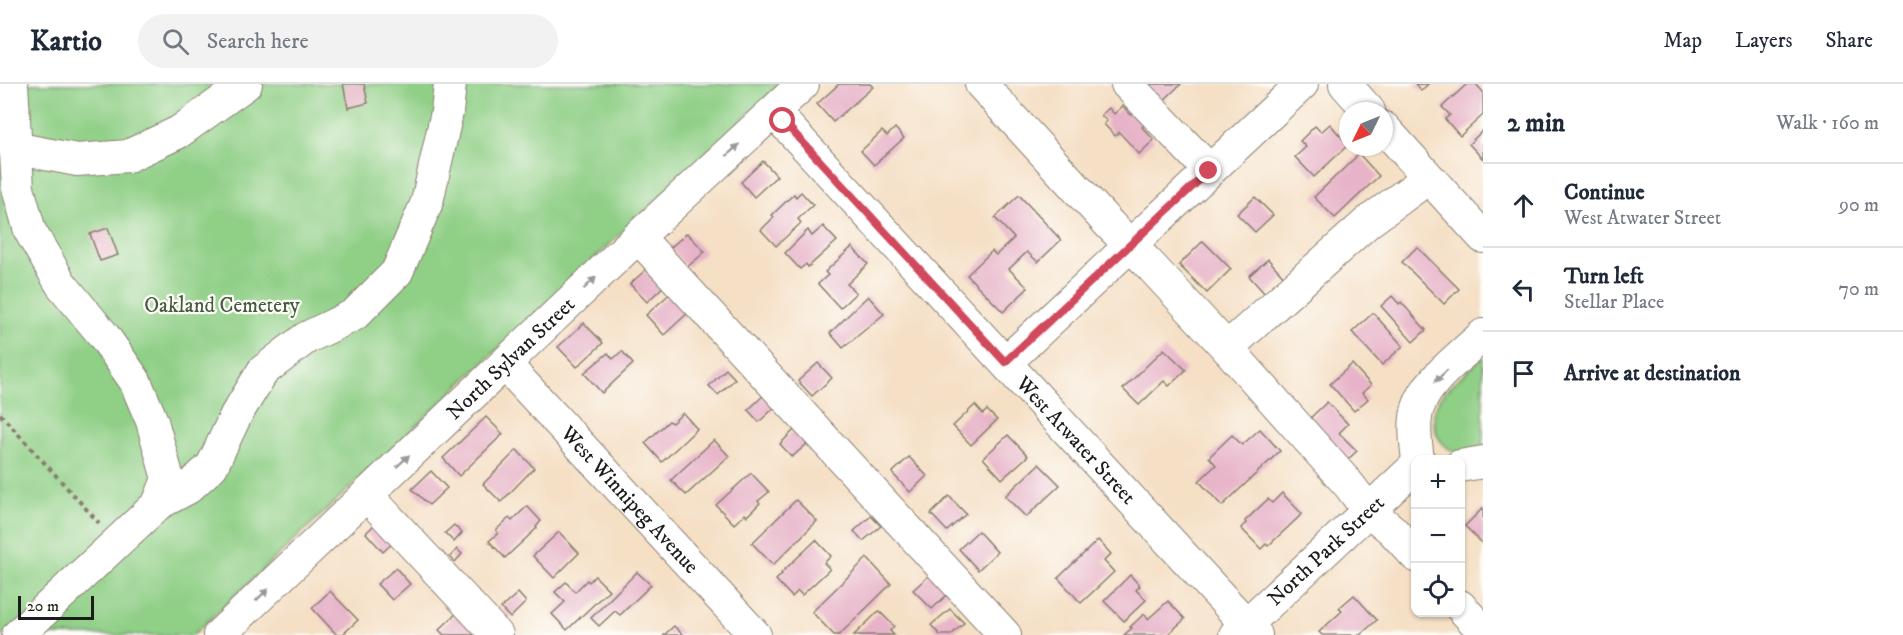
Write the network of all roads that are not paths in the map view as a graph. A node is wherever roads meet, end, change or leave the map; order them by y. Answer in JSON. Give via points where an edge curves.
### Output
{"nodes":[{"id":1,"x":12,"y":84,"type":"edge"},
{"id":2,"x":246,"y":84,"type":"edge"},
{"id":3,"x":450,"y":84,"type":"edge"},
{"id":4,"x":803,"y":84,"type":"edge"},
{"id":5,"x":981,"y":84,"type":"edge"},
{"id":6,"x":1127,"y":84,"type":"edge"},
{"id":7,"x":1302,"y":84,"type":"edge"},
{"id":8,"x":1345,"y":84,"type":"edge"},
{"id":9,"x":1361,"y":102,"type":"edge"},
{"id":10,"x":774,"y":112,"type":"junction"},
{"id":11,"x":1393,"y":138,"type":"edge"},
{"id":12,"x":14,"y":148,"type":"junction"},
{"id":13,"x":1209,"y":171,"type":"junction"},
{"id":14,"x":1428,"y":178,"type":"junction"},
{"id":15,"x":638,"y":237,"type":"junction"},
{"id":16,"x":1483,"y":237,"type":"edge"},
{"id":17,"x":1129,"y":245,"type":"junction"},
{"id":18,"x":1483,"y":335,"type":"edge"},
{"id":19,"x":1227,"y":348,"type":"junction"},
{"id":20,"x":1005,"y":362,"type":"junction"},
{"id":21,"x":506,"y":365,"type":"junction"},
{"id":22,"x":1418,"y":455,"type":"edge"},
{"id":23,"x":1483,"y":462,"type":"edge"},
{"id":24,"x":1465,"y":465,"type":"edge"},
{"id":25,"x":1411,"y":471,"type":"edge"},
{"id":26,"x":367,"y":495,"type":"junction"},
{"id":27,"x":158,"y":504,"type":"junction"},
{"id":28,"x":1368,"y":510,"type":"junction"},
{"id":29,"x":1411,"y":551,"type":"edge"},
{"id":30,"x":1465,"y":611,"type":"edge"},
{"id":31,"x":1483,"y":631,"type":"edge"},
{"id":32,"x":229,"y":632,"type":"edge"},
{"id":33,"x":1246,"y":632,"type":"edge"},
{"id":34,"x":18,"y":635,"type":"edge"},
{"id":35,"x":496,"y":635,"type":"edge"},
{"id":36,"x":755,"y":635,"type":"edge"},
{"id":37,"x":1005,"y":635,"type":"edge"}],
"edges":[{"from":1,"to":12,"type":"street"},
{"from":2,"to":12,"type":"street","via":[[179,132],[128,156],[77,160]]},
{"from":3,"to":27,"type":"street","via":[[427,202],[397,272],[354,315],[306,338],[263,370],[212,466],[188,488]]},
{"from":4,"to":10,"type":"street","name":"North Sylvan Street"},
{"from":5,"to":17,"type":"street"},
{"from":6,"to":13,"type":"street"},
{"from":7,"to":13,"type":"street"},
{"from":8,"to":9,"type":"street"},
{"from":15,"to":10,"type":"street","name":"North Sylvan Street","one_way":true},
{"from":10,"to":20,"type":"street","name":"West Atwater Street"},
{"from":11,"to":14,"type":"street"},
{"from":12,"to":27,"type":"street","via":[[18,188],[30,231],[61,284],[105,336],[135,381],[152,421],[168,479]]},
{"from":13,"to":17,"type":"street"},
{"from":14,"to":16,"type":"street"},
{"from":14,"to":19,"type":"street","via":[[1368,222]]},
{"from":21,"to":15,"type":"street","name":"North Sylvan Street","one_way":true},
{"from":15,"to":37,"type":"street"},
{"from":17,"to":19,"type":"street"},
{"from":17,"to":20,"type":"street"},
{"from":18,"to":22,"type":"street","one_way":true,"via":[[1430,386],[1418,408]]},
{"from":19,"to":28,"type":"street"},
{"from":20,"to":33,"type":"street","name":"West Atwater Street"},
{"from":26,"to":21,"type":"street","name":"North Sylvan Street","one_way":true},
{"from":21,"to":36,"type":"street","name":"West Winnipeg Avenue"},
{"from":23,"to":24,"type":"street"},
{"from":25,"to":28,"type":"street","name":"North Park Street"},
{"from":32,"to":26,"type":"street","name":"North Sylvan Street","one_way":true},
{"from":26,"to":35,"type":"street"},
{"from":27,"to":34,"type":"street"},
{"from":28,"to":29,"type":"street"},
{"from":28,"to":33,"type":"street","name":"North Park Street"},
{"from":30,"to":31,"type":"street"}]}
